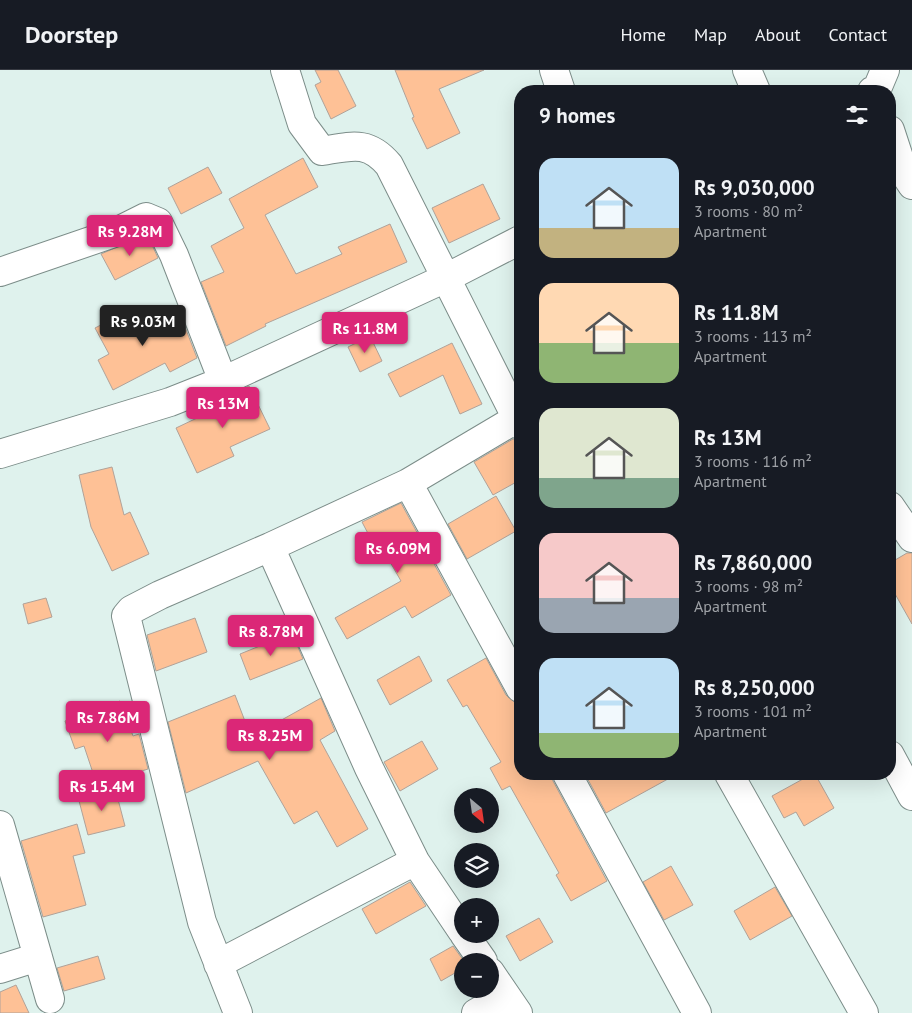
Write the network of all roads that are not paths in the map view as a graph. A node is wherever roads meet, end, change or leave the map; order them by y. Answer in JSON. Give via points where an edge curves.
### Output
{"nodes":[{"id":1,"x":285,"y":70,"type":"edge"},
{"id":2,"x":554,"y":70,"type":"edge"},
{"id":3,"x":747,"y":70,"type":"edge"},
{"id":4,"x":559,"y":85,"type":"edge"},
{"id":5,"x":753,"y":85,"type":"edge"},
{"id":6,"x":896,"y":145,"type":"edge"},
{"id":7,"x":909,"y":176,"type":"edge"},
{"id":8,"x":514,"y":243,"type":"edge"},
{"id":9,"x":0,"y":272,"type":"edge"},
{"id":10,"x":446,"y":278,"type":"junction"},
{"id":11,"x":223,"y":381,"type":"junction"},
{"id":12,"x":514,"y":414,"type":"edge"},
{"id":13,"x":514,"y":424,"type":"edge"},
{"id":14,"x":0,"y":454,"type":"edge"},
{"id":15,"x":408,"y":482,"type":"junction"},
{"id":16,"x":896,"y":515,"type":"edge"},
{"id":17,"x":912,"y":538,"type":"edge"},
{"id":18,"x":270,"y":547,"type":"junction"},
{"id":19,"x":514,"y":677,"type":"edge"},
{"id":20,"x":896,"y":766,"type":"edge"},
{"id":21,"x":570,"y":780,"type":"edge"},
{"id":22,"x":732,"y":780,"type":"edge"},
{"id":23,"x":912,"y":796,"type":"edge"},
{"id":24,"x":0,"y":825,"type":"edge"},
{"id":25,"x":415,"y":861,"type":"junction"},
{"id":26,"x":454,"y":919,"type":"edge"},
{"id":27,"x":38,"y":957,"type":"junction"},
{"id":28,"x":218,"y":964,"type":"junction"},
{"id":29,"x":0,"y":969,"type":"edge"},
{"id":30,"x":499,"y":985,"type":"edge"},
{"id":31,"x":50,"y":999,"type":"dead end"},
{"id":32,"x":512,"y":1004,"type":"edge"},
{"id":33,"x":238,"y":1013,"type":"edge"},
{"id":34,"x":476,"y":1013,"type":"edge"},
{"id":35,"x":697,"y":1013,"type":"edge"},
{"id":36,"x":864,"y":1013,"type":"edge"}],
"edges":[{"from":1,"to":10,"type":"street","via":[[302,124],[322,150],[357,146],[379,153],[389,165]]},
{"from":2,"to":4,"type":"street"},
{"from":3,"to":5,"type":"street"},
{"from":6,"to":7,"type":"street"},
{"from":8,"to":10,"type":"street"},
{"from":9,"to":11,"type":"street","via":[[114,234],[146,217],[158,222]]},
{"from":10,"to":11,"type":"street"},
{"from":10,"to":12,"type":"street"},
{"from":11,"to":14,"type":"street","via":[[170,402]]},
{"from":13,"to":15,"type":"street"},
{"from":15,"to":18,"type":"street"},
{"from":15,"to":19,"type":"street"},
{"from":16,"to":17,"type":"street"},
{"from":18,"to":25,"type":"street","via":[[369,768]]},
{"from":18,"to":28,"type":"street","via":[[160,595],[126,616],[202,922]]},
{"from":20,"to":23,"type":"street"},
{"from":21,"to":35,"type":"street"},
{"from":22,"to":36,"type":"street"},
{"from":24,"to":27,"type":"street"},
{"from":25,"to":26,"type":"street"},
{"from":25,"to":28,"type":"street"},
{"from":27,"to":29,"type":"street"},
{"from":27,"to":31,"type":"street"},
{"from":28,"to":33,"type":"street"},
{"from":30,"to":32,"type":"street"},
{"from":32,"to":34,"type":"street"}]}
